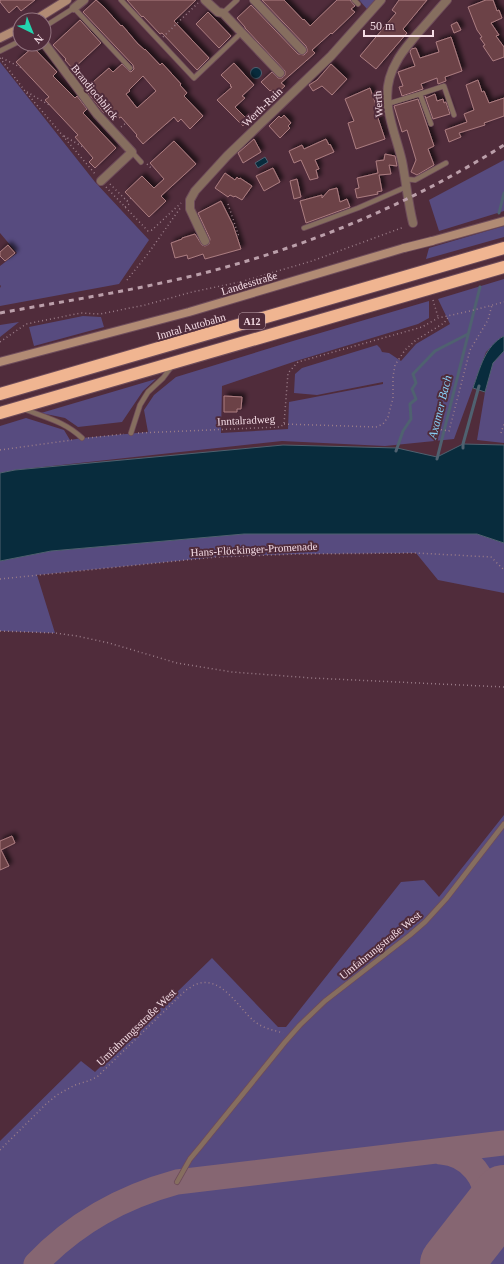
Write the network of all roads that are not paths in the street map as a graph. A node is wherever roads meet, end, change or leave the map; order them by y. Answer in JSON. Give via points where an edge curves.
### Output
{"nodes":[{"id":1,"x":67,"y":0,"type":"edge"},
{"id":2,"x":84,"y":0,"type":"edge"},
{"id":3,"x":121,"y":0,"type":"edge"},
{"id":4,"x":205,"y":0,"type":"edge"},
{"id":5,"x":238,"y":0,"type":"edge"},
{"id":6,"x":254,"y":0,"type":"edge"},
{"id":7,"x":381,"y":0,"type":"edge"},
{"id":8,"x":447,"y":0,"type":"edge"},
{"id":9,"x":74,"y":8,"type":"junction"},
{"id":10,"x":48,"y":12,"type":"edge"},
{"id":11,"x":223,"y":13,"type":"junction"},
{"id":12,"x":52,"y":22,"type":"edge"},
{"id":13,"x":12,"y":32,"type":"edge"},
{"id":14,"x":242,"y":32,"type":"junction"},
{"id":15,"x":0,"y":38,"type":"edge"},
{"id":16,"x":12,"y":44,"type":"edge"},
{"id":17,"x":302,"y":50,"type":"dead end"},
{"id":18,"x":0,"y":51,"type":"edge"},
{"id":19,"x":51,"y":52,"type":"edge"},
{"id":20,"x":130,"y":68,"type":"dead end"},
{"id":21,"x":280,"y":73,"type":"dead end"},
{"id":22,"x":420,"y":94,"type":"junction"},
{"id":23,"x":387,"y":104,"type":"junction"},
{"id":24,"x":454,"y":115,"type":"dead end"},
{"id":25,"x":431,"y":124,"type":"dead end"},
{"id":26,"x":132,"y":152,"type":"junction"},
{"id":27,"x":141,"y":162,"type":"dead end"},
{"id":28,"x":446,"y":163,"type":"dead end"},
{"id":29,"x":102,"y":179,"type":"road end"},
{"id":30,"x":405,"y":183,"type":"junction"},
{"id":31,"x":504,"y":221,"type":"edge"},
{"id":32,"x":413,"y":223,"type":"road end"},
{"id":33,"x":304,"y":228,"type":"dead end"},
{"id":34,"x":205,"y":241,"type":"dead end"},
{"id":35,"x":504,"y":248,"type":"edge"},
{"id":36,"x":504,"y":267,"type":"edge"},
{"id":37,"x":0,"y":362,"type":"edge"},
{"id":38,"x":174,"y":362,"type":"junction"},
{"id":39,"x":0,"y":394,"type":"edge"},
{"id":40,"x":18,"y":407,"type":"junction"},
{"id":41,"x":0,"y":413,"type":"edge"},
{"id":42,"x":131,"y":433,"type":"road end"},
{"id":43,"x":82,"y":438,"type":"road end"},
{"id":44,"x":504,"y":824,"type":"edge"},
{"id":45,"x":177,"y":1182,"type":"dead end"}],
"edges":[{"from":1,"to":10,"type":"main road"},
{"from":2,"to":9,"type":"street"},
{"from":3,"to":14,"type":"lane","via":[[194,78]]},
{"from":4,"to":11,"type":"street","via":[[218,12]]},
{"from":5,"to":11,"type":"lane"},
{"from":6,"to":17,"type":"street"},
{"from":7,"to":34,"type":"street","name":"Werth-Rain","via":[[331,56],[227,156],[192,195],[190,209]]},
{"from":8,"to":23,"type":"street","name":"Werth","via":[[397,61],[390,74]]},
{"from":9,"to":12,"type":"lane"},
{"from":9,"to":20,"type":"lane"},
{"from":11,"to":14,"type":"street"},
{"from":13,"to":15,"type":"main road"},
{"from":14,"to":21,"type":"street"},
{"from":16,"to":18,"type":"lane"},
{"from":19,"to":26,"type":"street","name":"Brandjochblick","via":[[97,114]]},
{"from":22,"to":23,"type":"lane"},
{"from":22,"to":24,"type":"lane","via":[[444,86]]},
{"from":22,"to":25,"type":"lane"},
{"from":23,"to":30,"type":"street","name":"Werth"},
{"from":26,"to":27,"type":"lane","name":"Brandjochblick"},
{"from":26,"to":29,"type":"street"},
{"from":28,"to":30,"type":"lane"},
{"from":30,"to":32,"type":"street","name":"Werth"},
{"from":30,"to":33,"type":"lane","via":[[358,208]]},
{"from":31,"to":37,"type":"main road","name":"Landesstraße","bridge":true,"via":[[196,310]]},
{"from":35,"to":39,"type":"highway","name":"Inntal Autobahn","number":"A12"},
{"from":36,"to":38,"type":"highway","number":"A12"},
{"from":38,"to":40,"type":"highway","number":"A12"},
{"from":38,"to":42,"type":"lane","via":[[144,398]]},
{"from":40,"to":41,"type":"highway","number":"A12"},
{"from":40,"to":43,"type":"lane","via":[[63,423]]},
{"from":44,"to":45,"type":"lane","name":"Umfahrungstraße West","via":[[425,922],[325,1001],[290,1035],[190,1160]]}]}
